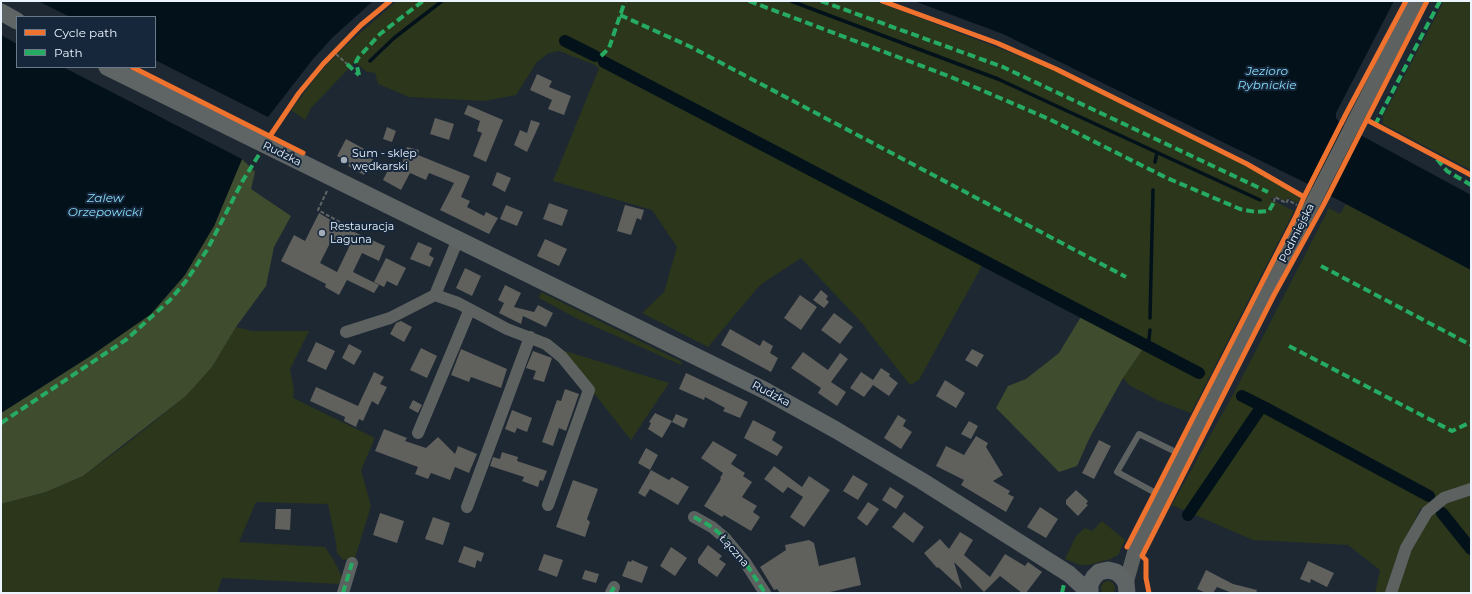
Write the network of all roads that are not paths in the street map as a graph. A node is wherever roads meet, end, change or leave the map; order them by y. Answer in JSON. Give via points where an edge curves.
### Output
{"nodes":[{"id":1,"x":1416,"y":1,"type":"edge"},
{"id":2,"x":1,"y":12,"type":"edge"},
{"id":3,"x":16,"y":20,"type":"edge"},
{"id":4,"x":110,"y":68,"type":"edge"},
{"id":5,"x":458,"y":239,"type":"junction"},
{"id":6,"x":435,"y":295,"type":"junction"},
{"id":7,"x":469,"y":311,"type":"junction"},
{"id":8,"x":346,"y":332,"type":"dead end"},
{"id":9,"x":530,"y":337,"type":"junction"},
{"id":10,"x":418,"y":432,"type":"dead end"},
{"id":11,"x":1184,"y":456,"type":"junction"},
{"id":12,"x":1471,"y":489,"type":"edge"},
{"id":13,"x":1163,"y":497,"type":"junction"},
{"id":14,"x":548,"y":505,"type":"dead end"},
{"id":15,"x":467,"y":507,"type":"dead end"},
{"id":16,"x":694,"y":517,"type":"dead end"},
{"id":17,"x":1134,"y":551,"type":"junction"},
{"id":18,"x":352,"y":563,"type":"dead end"},
{"id":19,"x":1103,"y":572,"type":"junction"},
{"id":20,"x":1069,"y":574,"type":"junction"},
{"id":21,"x":1127,"y":590,"type":"edge"},
{"id":22,"x":342,"y":593,"type":"edge"},
{"id":23,"x":765,"y":593,"type":"edge"},
{"id":24,"x":1090,"y":593,"type":"edge"},
{"id":25,"x":1391,"y":593,"type":"edge"}],
"edges":[{"from":1,"to":11,"type":"street","name":"Podmiejska"},
{"from":2,"to":3,"type":"main road"},
{"from":4,"to":5,"type":"main road","name":"Rudzka"},
{"from":5,"to":6,"type":"street"},
{"from":5,"to":20,"type":"main road","name":"Rudzka","via":[[716,365],[830,426]]},
{"from":6,"to":7,"type":"street","via":[[458,303]]},
{"from":6,"to":8,"type":"street","via":[[390,318]]},
{"from":7,"to":9,"type":"street"},
{"from":7,"to":10,"type":"street"},
{"from":9,"to":14,"type":"street","via":[[556,351],[589,390]]},
{"from":9,"to":15,"type":"street"},
{"from":11,"to":13,"type":"street","name":"Podmiejska"},
{"from":11,"to":13,"type":"lane","via":[[1139,434],[1117,472]]},
{"from":12,"to":25,"type":"street","via":[[1444,498],[1426,512],[1408,542]]},
{"from":13,"to":17,"type":"street","name":"Podmiejska"},
{"from":16,"to":23,"type":"street","name":"Łączna","via":[[725,538],[745,562]]},
{"from":17,"to":19,"type":"street","name":"Podmiejska"},
{"from":17,"to":21,"type":"street","name":"Podmiejska"},
{"from":18,"to":22,"type":"street"},
{"from":19,"to":20,"type":"main road"},
{"from":19,"to":21,"type":"main road","via":[[1119,574]]},
{"from":19,"to":24,"type":"main road","via":[[1091,583]]},
{"from":20,"to":24,"type":"main road","name":"Rudzka"}]}
